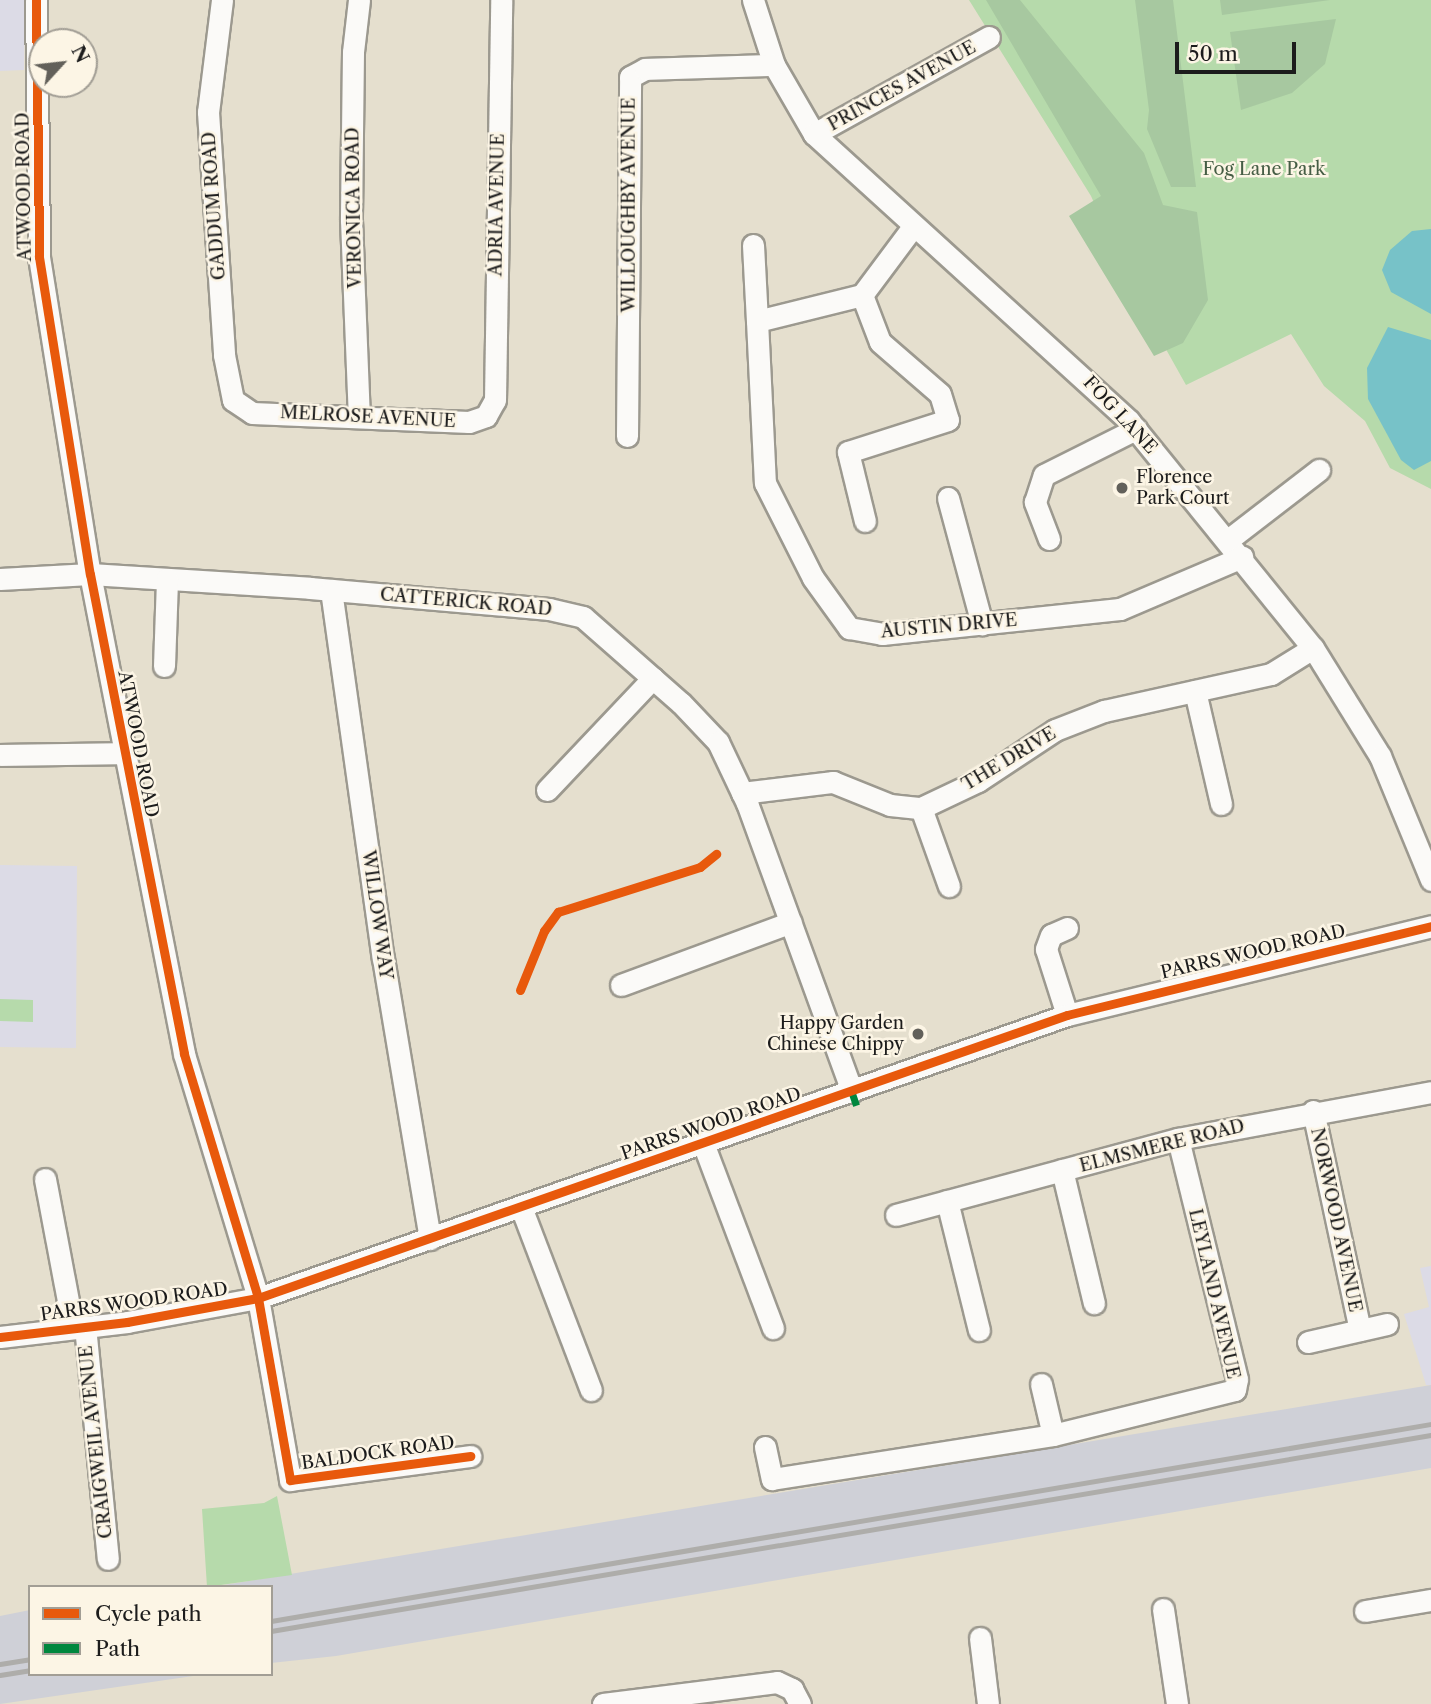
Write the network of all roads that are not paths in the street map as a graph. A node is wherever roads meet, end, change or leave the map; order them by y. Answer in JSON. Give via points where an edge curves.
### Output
{"nodes":[{"id":1,"x":36,"y":0,"type":"edge"},
{"id":2,"x":222,"y":0,"type":"edge"},
{"id":3,"x":359,"y":0,"type":"edge"},
{"id":4,"x":501,"y":0,"type":"edge"},
{"id":5,"x":753,"y":0,"type":"edge"},
{"id":6,"x":989,"y":37,"type":"dead end"},
{"id":7,"x":774,"y":65,"type":"junction"},
{"id":8,"x":814,"y":134,"type":"junction"},
{"id":9,"x":912,"y":228,"type":"junction"},
{"id":10,"x":753,"y":245,"type":"dead end"},
{"id":11,"x":862,"y":295,"type":"junction"},
{"id":12,"x":757,"y":321,"type":"junction"},
{"id":13,"x":242,"y":408,"type":"joint"},
{"id":14,"x":491,"y":410,"type":"joint"},
{"id":15,"x":359,"y":417,"type":"junction"},
{"id":16,"x":1136,"y":429,"type":"junction"},
{"id":17,"x":627,"y":436,"type":"dead end"},
{"id":18,"x":1319,"y":470,"type":"dead end"},
{"id":19,"x":948,"y":498,"type":"dead end"},
{"id":20,"x":865,"y":521,"type":"dead end"},
{"id":21,"x":1049,"y":539,"type":"dead end"},
{"id":22,"x":1228,"y":540,"type":"junction"},
{"id":23,"x":1242,"y":557,"type":"junction"},
{"id":24,"x":90,"y":574,"type":"junction"},
{"id":25,"x":0,"y":579,"type":"edge"},
{"id":26,"x":167,"y":579,"type":"junction"},
{"id":27,"x":331,"y":590,"type":"junction"},
{"id":28,"x":982,"y":624,"type":"junction"},
{"id":29,"x":1313,"y":648,"type":"junction"},
{"id":30,"x":164,"y":666,"type":"dead end"},
{"id":31,"x":653,"y":678,"type":"junction"},
{"id":32,"x":1195,"y":691,"type":"junction"},
{"id":33,"x":123,"y":753,"type":"junction"},
{"id":34,"x":0,"y":755,"type":"edge"},
{"id":35,"x":547,"y":790,"type":"dead end"},
{"id":36,"x":742,"y":793,"type":"junction"},
{"id":37,"x":1221,"y":804,"type":"dead end"},
{"id":38,"x":922,"y":807,"type":"junction"},
{"id":39,"x":1431,"y":880,"type":"edge"},
{"id":40,"x":949,"y":886,"type":"dead end"},
{"id":41,"x":791,"y":922,"type":"junction"},
{"id":42,"x":1431,"y":926,"type":"edge"},
{"id":43,"x":1067,"y":928,"type":"dead end"},
{"id":44,"x":621,"y":985,"type":"dead end"},
{"id":45,"x":1067,"y":1016,"type":"junction"},
{"id":46,"x":852,"y":1092,"type":"junction"},
{"id":47,"x":1431,"y":1092,"type":"edge"},
{"id":48,"x":1313,"y":1111,"type":"junction"},
{"id":49,"x":1178,"y":1139,"type":"junction"},
{"id":50,"x":703,"y":1143,"type":"junction"},
{"id":51,"x":1062,"y":1170,"type":"junction"},
{"id":52,"x":46,"y":1180,"type":"dead end"},
{"id":53,"x":947,"y":1201,"type":"junction"},
{"id":54,"x":521,"y":1207,"type":"junction"},
{"id":55,"x":895,"y":1215,"type":"dead end"},
{"id":56,"x":430,"y":1239,"type":"junction"},
{"id":57,"x":258,"y":1298,"type":"junction"},
{"id":58,"x":1094,"y":1303,"type":"dead end"},
{"id":59,"x":1387,"y":1324,"type":"dead end"},
{"id":60,"x":79,"y":1326,"type":"junction"},
{"id":61,"x":773,"y":1328,"type":"dead end"},
{"id":62,"x":979,"y":1329,"type":"dead end"},
{"id":63,"x":1360,"y":1330,"type":"junction"},
{"id":64,"x":0,"y":1337,"type":"edge"},
{"id":65,"x":1308,"y":1342,"type":"dead end"},
{"id":66,"x":1041,"y":1384,"type":"dead end"},
{"id":67,"x":591,"y":1390,"type":"dead end"},
{"id":68,"x":1054,"y":1435,"type":"junction"},
{"id":69,"x":765,"y":1447,"type":"dead end"},
{"id":70,"x":470,"y":1457,"type":"dead end"},
{"id":71,"x":290,"y":1480,"type":"joint"},
{"id":72,"x":108,"y":1559,"type":"dead end"},
{"id":73,"x":1431,"y":1600,"type":"edge"},
{"id":74,"x":1163,"y":1609,"type":"dead end"},
{"id":75,"x":1365,"y":1611,"type":"dead end"},
{"id":76,"x":980,"y":1638,"type":"dead end"},
{"id":77,"x":603,"y":1704,"type":"edge"},
{"id":78,"x":800,"y":1704,"type":"edge"},
{"id":79,"x":988,"y":1704,"type":"edge"},
{"id":80,"x":1177,"y":1704,"type":"edge"}],
"edges":[{"from":1,"to":24,"type":"street","name":"ATWOOD ROAD","via":[[39,257]]},
{"from":2,"to":13,"type":"street","name":"GADDUM ROAD","via":[[208,112],[210,172],[224,355],[229,390]]},
{"from":3,"to":15,"type":"street","name":"VERONICA ROAD","via":[[351,220]]},
{"from":4,"to":14,"type":"street","name":"ADRIA AVENUE","via":[[495,391]]},
{"from":5,"to":7,"type":"street","name":"FOG LANE"},
{"from":6,"to":8,"type":"street","name":"PRINCES AVENUE"},
{"from":7,"to":8,"type":"street","name":"FOG LANE"},
{"from":7,"to":17,"type":"street","name":"WILLOUGHBY AVENUE","via":[[645,69],[630,77]]},
{"from":8,"to":9,"type":"street","name":"FOG LANE"},
{"from":9,"to":11,"type":"street"},
{"from":9,"to":16,"type":"street","name":"FOG LANE","via":[[1070,363]]},
{"from":10,"to":12,"type":"street","name":"AUSTIN DRIVE"},
{"from":11,"to":12,"type":"street"},
{"from":11,"to":20,"type":"street","via":[[880,342],[940,394],[948,420],[848,452]]},
{"from":12,"to":28,"type":"street","name":"AUSTIN DRIVE","via":[[765,483],[830,606],[849,628],[882,634]]},
{"from":13,"to":15,"type":"street","name":"MELROSE AVENUE","via":[[252,413]]},
{"from":14,"to":15,"type":"street","name":"MELROSE AVENUE","via":[[480,420],[469,422]]},
{"from":16,"to":21,"type":"street","via":[[1044,475],[1035,502]]},
{"from":16,"to":22,"type":"street","name":"FOG LANE"},
{"from":18,"to":22,"type":"street"},
{"from":19,"to":28,"type":"street"},
{"from":22,"to":23,"type":"street","name":"FOG LANE"},
{"from":23,"to":28,"type":"street","name":"AUSTIN DRIVE","via":[[1120,609]]},
{"from":23,"to":29,"type":"street","name":"FOG LANE"},
{"from":24,"to":25,"type":"street","name":"CATTERICK ROAD"},
{"from":24,"to":26,"type":"street","name":"CATTERICK ROAD"},
{"from":24,"to":33,"type":"street","name":"ATWOOD ROAD"},
{"from":26,"to":27,"type":"street","name":"CATTERICK ROAD"},
{"from":26,"to":30,"type":"street"},
{"from":27,"to":31,"type":"street","name":"CATTERICK ROAD","via":[[568,611],[601,631]]},
{"from":27,"to":56,"type":"street","name":"WILLOW WAY","via":[[383,958]]},
{"from":29,"to":32,"type":"street","name":"THE DRIVE","via":[[1271,674]]},
{"from":29,"to":39,"type":"street","name":"FOG LANE","via":[[1380,756]]},
{"from":31,"to":35,"type":"street"},
{"from":31,"to":36,"type":"street","name":"CATTERICK ROAD","via":[[710,730]]},
{"from":32,"to":37,"type":"street"},
{"from":32,"to":38,"type":"street","name":"THE DRIVE","via":[[1104,711],[1055,730],[978,781]]},
{"from":33,"to":34,"type":"street"},
{"from":33,"to":57,"type":"street","name":"ATWOOD ROAD","via":[[184,1054]]},
{"from":36,"to":38,"type":"street","via":[[833,782],[890,805]]},
{"from":36,"to":41,"type":"street","name":"CATTERICK ROAD"},
{"from":38,"to":40,"type":"street"},
{"from":41,"to":44,"type":"street"},
{"from":41,"to":46,"type":"street","name":"CATTERICK ROAD"},
{"from":42,"to":45,"type":"street","name":"PARRS WOOD ROAD"},
{"from":43,"to":45,"type":"street","via":[[1051,934],[1046,950]]},
{"from":45,"to":46,"type":"street","name":"PARRS WOOD ROAD"},
{"from":46,"to":50,"type":"street","name":"PARRS WOOD ROAD"},
{"from":47,"to":48,"type":"street","name":"ELMSMERE ROAD"},
{"from":48,"to":49,"type":"street","name":"ELMSMERE ROAD"},
{"from":48,"to":63,"type":"street","name":"NORWOOD AVENUE"},
{"from":49,"to":51,"type":"street","name":"ELMSMERE ROAD"},
{"from":49,"to":68,"type":"street","name":"LEYLAND AVENUE","via":[[1237,1379],[1235,1390]]},
{"from":50,"to":54,"type":"street","name":"PARRS WOOD ROAD"},
{"from":50,"to":61,"type":"street"},
{"from":51,"to":53,"type":"street","name":"ELMSMERE ROAD"},
{"from":51,"to":58,"type":"street"},
{"from":52,"to":60,"type":"street","name":"CRAIGWEIL AVENUE"},
{"from":53,"to":55,"type":"street","name":"ELMSMERE ROAD"},
{"from":53,"to":62,"type":"street"},
{"from":54,"to":56,"type":"street","name":"PARRS WOOD ROAD"},
{"from":54,"to":67,"type":"street"},
{"from":56,"to":57,"type":"street","name":"PARRS WOOD ROAD"},
{"from":57,"to":60,"type":"street","name":"PARRS WOOD ROAD"},
{"from":57,"to":71,"type":"street","name":"ATWOOD ROAD"},
{"from":59,"to":63,"type":"street","name":"NORWOOD AVENUE"},
{"from":60,"to":64,"type":"street","name":"PARRS WOOD ROAD"},
{"from":60,"to":72,"type":"street","name":"CRAIGWEIL AVENUE"},
{"from":63,"to":65,"type":"street","name":"NORWOOD AVENUE"},
{"from":66,"to":68,"type":"street"},
{"from":68,"to":69,"type":"street","name":"LEYLAND AVENUE","via":[[772,1479]]},
{"from":70,"to":71,"type":"street","name":"BALDOCK ROAD"},
{"from":73,"to":75,"type":"street"},
{"from":74,"to":80,"type":"street"},
{"from":76,"to":79,"type":"street"},
{"from":77,"to":78,"type":"street","via":[[777,1682],[792,1689]]}]}
